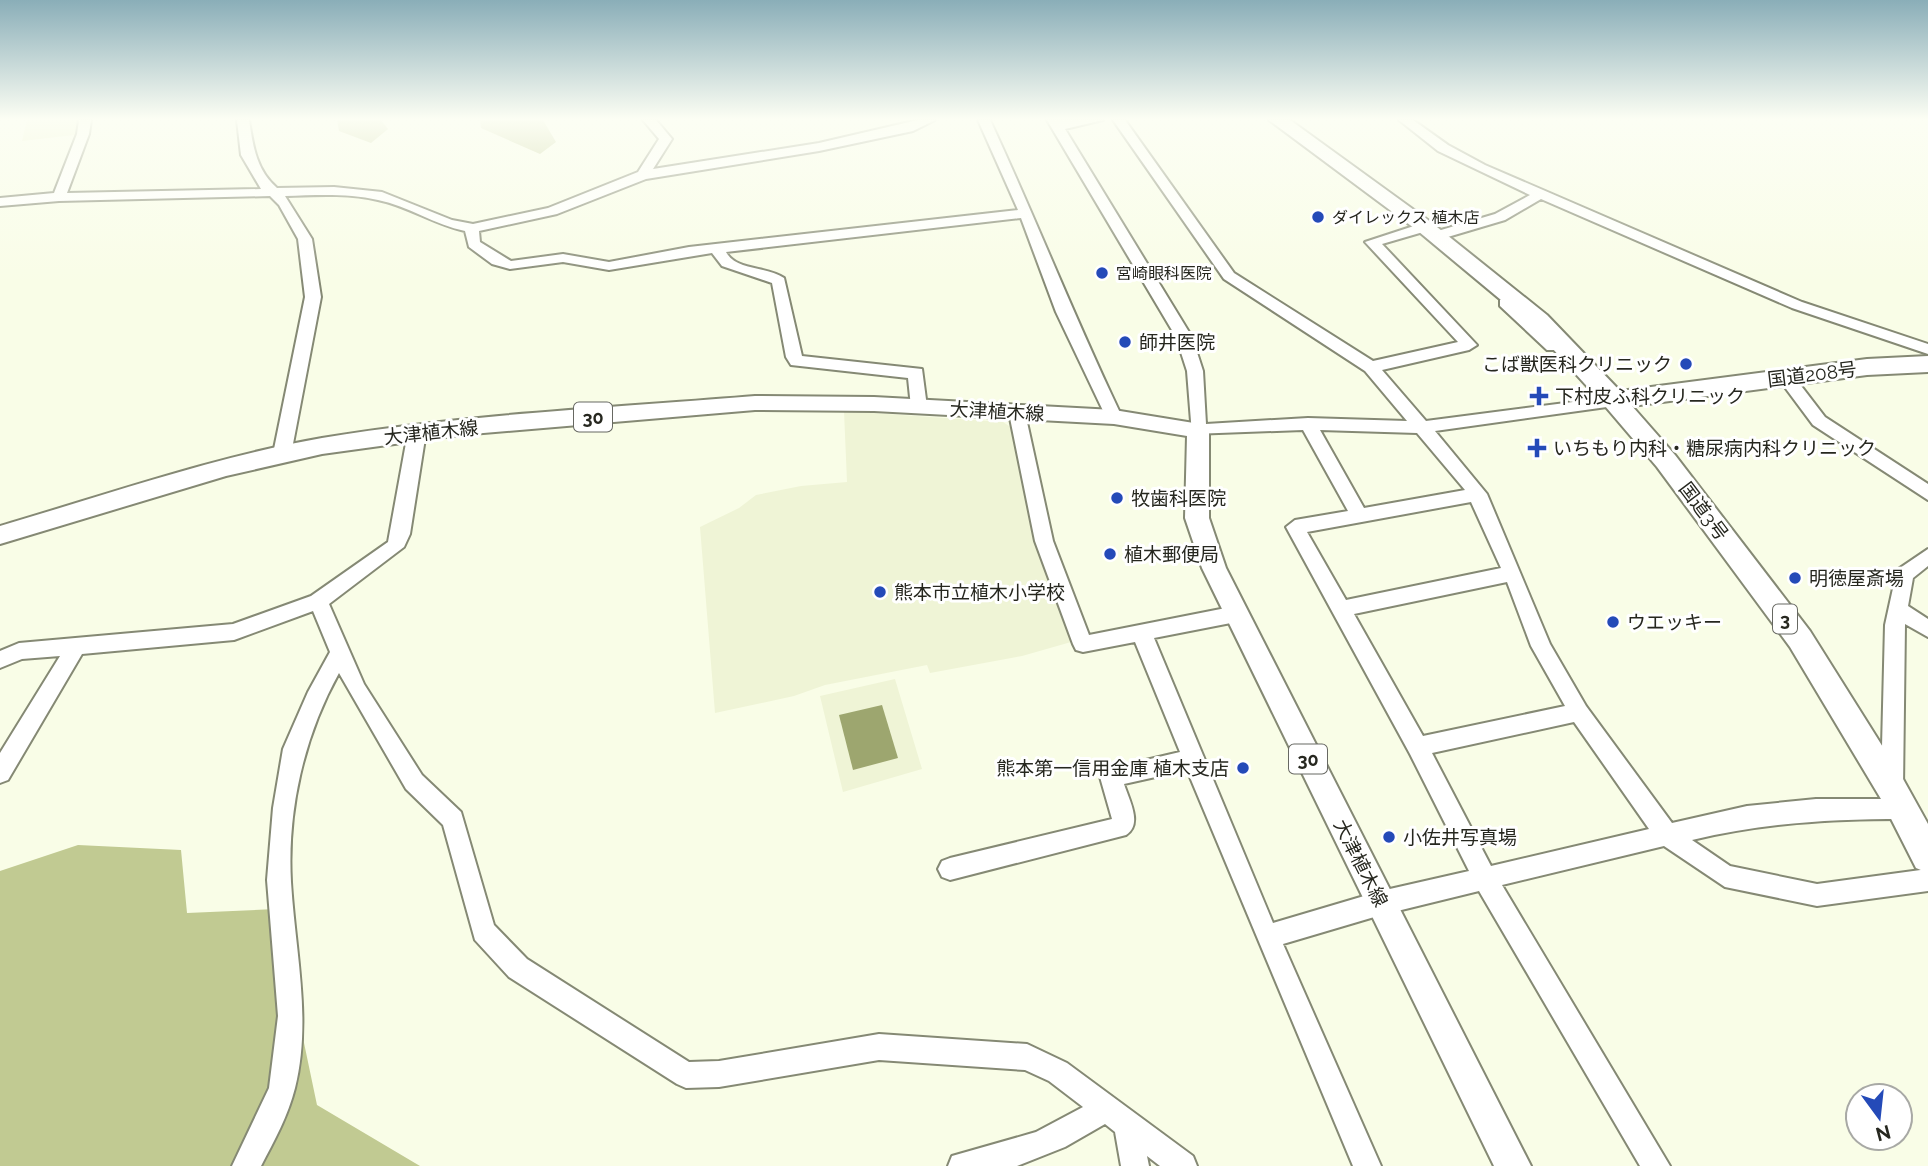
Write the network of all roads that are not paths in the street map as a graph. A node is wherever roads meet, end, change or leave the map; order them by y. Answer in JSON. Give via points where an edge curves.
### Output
{"nodes":[{"id":1,"x":68,"y":174,"type":"edge"},
{"id":2,"x":258,"y":174,"type":"edge"},
{"id":3,"x":642,"y":174,"type":"edge"},
{"id":4,"x":1009,"y":174,"type":"edge"},
{"id":5,"x":1086,"y":174,"type":"edge"},
{"id":6,"x":1157,"y":174,"type":"edge"},
{"id":7,"x":1349,"y":174,"type":"edge"},
{"id":8,"x":1495,"y":174,"type":"edge"},
{"id":9,"x":274,"y":193,"type":"junction"},
{"id":10,"x":1541,"y":194,"type":"junction"},
{"id":11,"x":59,"y":197,"type":"junction"},
{"id":12,"x":0,"y":202,"type":"edge"},
{"id":13,"x":1026,"y":213,"type":"junction"},
{"id":14,"x":473,"y":228,"type":"junction"},
{"id":15,"x":1424,"y":232,"type":"junction"},
{"id":16,"x":718,"y":249,"type":"junction"},
{"id":17,"x":1539,"y":320,"type":"junction"},
{"id":18,"x":1928,"y":349,"type":"edge"},
{"id":19,"x":1928,"y":364,"type":"edge"},
{"id":20,"x":1371,"y":367,"type":"junction"},
{"id":21,"x":1786,"y":377,"type":"junction"},
{"id":22,"x":1671,"y":392,"type":"junction"},
{"id":23,"x":1614,"y":400,"type":"junction"},
{"id":24,"x":919,"y":407,"type":"junction"},
{"id":25,"x":1017,"y":413,"type":"junction"},
{"id":26,"x":1114,"y":417,"type":"junction"},
{"id":27,"x":1308,"y":424,"type":"junction"},
{"id":28,"x":1425,"y":427,"type":"junction"},
{"id":29,"x":1198,"y":430,"type":"junction"},
{"id":30,"x":417,"y":432,"type":"junction"},
{"id":31,"x":287,"y":454,"type":"junction"},
{"id":32,"x":1928,"y":493,"type":"edge"},
{"id":33,"x":1478,"y":494,"type":"junction"},
{"id":34,"x":1359,"y":515,"type":"junction"},
{"id":35,"x":0,"y":535,"type":"edge"},
{"id":36,"x":1928,"y":556,"type":"edge"},
{"id":37,"x":1513,"y":573,"type":"junction"},
{"id":38,"x":318,"y":601,"type":"junction"},
{"id":39,"x":1340,"y":609,"type":"junction"},
{"id":40,"x":1899,"y":610,"type":"junction"},
{"id":41,"x":1236,"y":614,"type":"junction"},
{"id":42,"x":1928,"y":629,"type":"edge"},
{"id":43,"x":1142,"y":634,"type":"junction"},
{"id":44,"x":75,"y":648,"type":"junction"},
{"id":45,"x":342,"y":650,"type":"junction"},
{"id":46,"x":0,"y":660,"type":"edge"},
{"id":47,"x":1579,"y":712,"type":"junction"},
{"id":48,"x":1418,"y":747,"type":"junction"},
{"id":49,"x":1194,"y":759,"type":"junction"},
{"id":50,"x":0,"y":773,"type":"edge"},
{"id":51,"x":1897,"y":799,"type":"junction"},
{"id":52,"x":1668,"y":836,"type":"junction"},
{"id":53,"x":1928,"y":857,"type":"edge"},
{"id":54,"x":950,"y":869,"type":"dead end"},
{"id":55,"x":1486,"y":880,"type":"junction"},
{"id":56,"x":1928,"y":880,"type":"edge"},
{"id":57,"x":1381,"y":903,"type":"junction"},
{"id":58,"x":1267,"y":937,"type":"junction"},
{"id":59,"x":1105,"y":1108,"type":"junction"},
{"id":60,"x":1130,"y":1127,"type":"junction"},
{"id":61,"x":246,"y":1166,"type":"edge"},
{"id":62,"x":962,"y":1166,"type":"edge"},
{"id":63,"x":1135,"y":1166,"type":"edge"},
{"id":64,"x":1183,"y":1166,"type":"edge"},
{"id":65,"x":1367,"y":1166,"type":"edge"},
{"id":66,"x":1513,"y":1166,"type":"edge"},
{"id":67,"x":1656,"y":1166,"type":"edge"}],
"edges":[{"from":1,"to":11,"type":"street"},
{"from":2,"to":9,"type":"street"},
{"from":3,"to":14,"type":"street","via":[[552,211]]},
{"from":4,"to":13,"type":"street"},
{"from":5,"to":29,"type":"street","via":[[1184,337],[1195,371]]},
{"from":6,"to":20,"type":"street","via":[[1229,276]]},
{"from":7,"to":15,"type":"highway","name":"国道3号","number":"3"},
{"from":8,"to":10,"type":"street"},
{"from":9,"to":11,"type":"street"},
{"from":9,"to":14,"type":"street","via":[[374,195]]},
{"from":9,"to":31,"type":"street","via":[[285,202],[305,239],[313,297],[282,454]]},
{"from":10,"to":15,"type":"street","via":[[1500,217]]},
{"from":10,"to":18,"type":"street","via":[[1797,305]]},
{"from":11,"to":12,"type":"street"},
{"from":13,"to":16,"type":"street"},
{"from":13,"to":26,"type":"street","via":[[1064,312]]},
{"from":14,"to":16,"type":"street","via":[[474,244],[497,261],[510,264],[563,258],[616,266]]},
{"from":15,"to":17,"type":"highway","name":"国道3号","number":"3"},
{"from":15,"to":20,"type":"street","via":[[1372,242],[1469,345]]},
{"from":15,"to":23,"type":"street"},
{"from":16,"to":24,"type":"street","via":[[724,262],[765,272],[779,281],[794,358],[916,373]]},
{"from":17,"to":22,"type":"highway","via":[[1606,370]]},
{"from":17,"to":23,"type":"highway","name":"国道3号","number":"3"},
{"from":19,"to":21,"type":"highway","name":"国道208号"},
{"from":20,"to":28,"type":"street"},
{"from":21,"to":22,"type":"highway","name":"国道208号"},
{"from":21,"to":32,"type":"street","via":[[1819,421]]},
{"from":22,"to":23,"type":"highway","name":"国道208号"},
{"from":23,"to":28,"type":"street"},
{"from":23,"to":51,"type":"highway","name":"国道3号","number":"3","via":[[1666,461],[1800,639]]},
{"from":24,"to":25,"type":"main road","name":"大津植木線","number":"30"},
{"from":24,"to":30,"type":"main road","name":"大津植木線","number":"30","via":[[755,403]]},
{"from":25,"to":26,"type":"main road","name":"大津植木線","number":"30"},
{"from":25,"to":43,"type":"street","via":[[1044,541],[1083,644]]},
{"from":26,"to":29,"type":"main road","name":"大津植木線","number":"30"},
{"from":27,"to":28,"type":"street"},
{"from":27,"to":29,"type":"street"},
{"from":27,"to":34,"type":"street"},
{"from":28,"to":33,"type":"street"},
{"from":29,"to":41,"type":"main road","name":"大津植木線","number":"30","via":[[1198,518],[1214,568]]},
{"from":30,"to":31,"type":"main road","name":"大津植木線","number":"30"},
{"from":30,"to":38,"type":"street","via":[[395,547]]},
{"from":31,"to":35,"type":"main road","name":"大津植木線","number":"30","via":[[176,481]]},
{"from":33,"to":34,"type":"street"},
{"from":33,"to":37,"type":"street"},
{"from":34,"to":39,"type":"street","via":[[1295,527]]},
{"from":36,"to":40,"type":"street","via":[[1904,575]]},
{"from":37,"to":39,"type":"street"},
{"from":37,"to":47,"type":"street","via":[[1541,646]]},
{"from":38,"to":44,"type":"street","via":[[234,632]]},
{"from":38,"to":45,"type":"street"},
{"from":39,"to":48,"type":"street"},
{"from":40,"to":42,"type":"street"},
{"from":40,"to":51,"type":"street","via":[[1895,625]]},
{"from":41,"to":43,"type":"street"},
{"from":41,"to":57,"type":"main road","name":"大津植木線","number":"30"},
{"from":43,"to":49,"type":"street"},
{"from":44,"to":46,"type":"street","via":[[19,651]]},
{"from":44,"to":50,"type":"street"},
{"from":45,"to":59,"type":"street","via":[[356,688],[414,782],[453,819],[484,932],[518,968],[675,1070],[711,1075],[878,1047],[1013,1055],[1058,1072]]},
{"from":45,"to":61,"type":"street","via":[[294,750],[279,880],[291,1016],[282,1088]]},
{"from":47,"to":48,"type":"street"},
{"from":47,"to":52,"type":"street"},
{"from":48,"to":55,"type":"street"},
{"from":49,"to":54,"type":"street","via":[[1111,777],[1124,820],[1118,828]]},
{"from":49,"to":58,"type":"street"},
{"from":51,"to":52,"type":"street","via":[[1747,817]]},
{"from":51,"to":53,"type":"highway","name":"国道3号","number":"3"},
{"from":52,"to":55,"type":"street"},
{"from":52,"to":56,"type":"street","via":[[1725,876],[1816,895]]},
{"from":55,"to":57,"type":"street"},
{"from":55,"to":67,"type":"street"},
{"from":57,"to":58,"type":"street"},
{"from":57,"to":66,"type":"main road","name":"大津植木線","number":"30"},
{"from":58,"to":65,"type":"street"},
{"from":59,"to":60,"type":"street"},
{"from":59,"to":62,"type":"street","via":[[1073,1129],[1028,1148]]},
{"from":60,"to":63,"type":"street"},
{"from":60,"to":64,"type":"street"}]}
